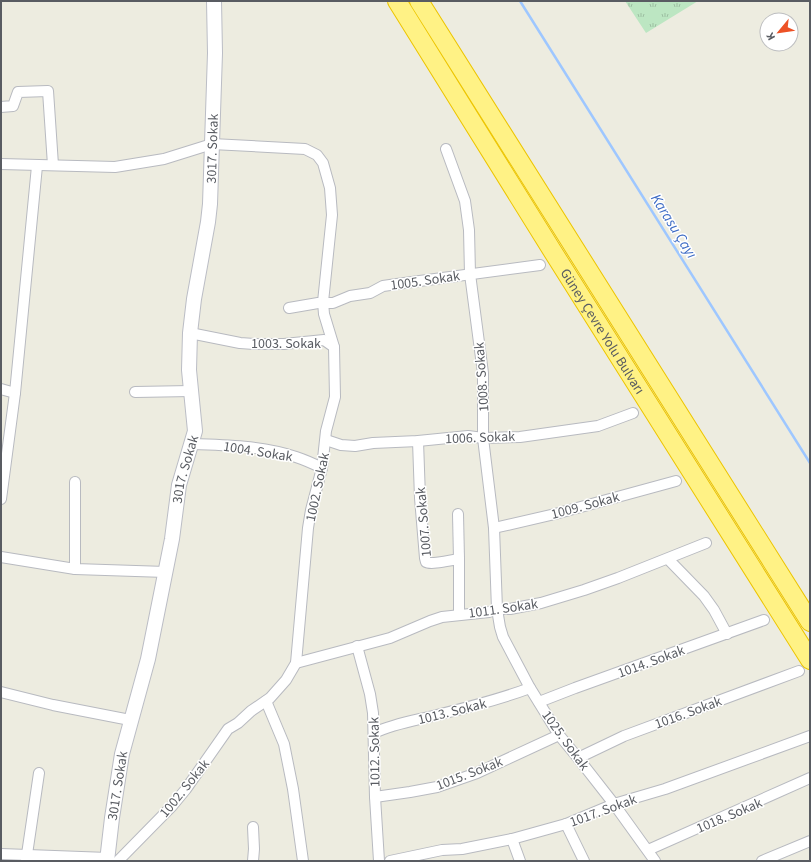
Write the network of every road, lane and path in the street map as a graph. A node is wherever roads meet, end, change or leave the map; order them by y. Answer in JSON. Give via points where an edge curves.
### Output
{"nodes":[{"id":1,"x":214,"y":1,"type":"edge"},
{"id":2,"x":397,"y":1,"type":"edge"},
{"id":3,"x":420,"y":1,"type":"edge"},
{"id":4,"x":1,"y":106,"type":"edge"},
{"id":5,"x":212,"y":144,"type":"junction"},
{"id":6,"x":446,"y":149,"type":"dead end"},
{"id":7,"x":1,"y":164,"type":"edge"},
{"id":8,"x":53,"y":165,"type":"junction"},
{"id":9,"x":37,"y":166,"type":"junction"},
{"id":10,"x":540,"y":265,"type":"dead end"},
{"id":11,"x":470,"y":274,"type":"junction"},
{"id":12,"x":323,"y":302,"type":"junction"},
{"id":13,"x":289,"y":308,"type":"dead end"},
{"id":14,"x":190,"y":333,"type":"junction"},
{"id":15,"x":334,"y":347,"type":"junction"},
{"id":16,"x":1,"y":389,"type":"edge"},
{"id":17,"x":191,"y":391,"type":"junction"},
{"id":18,"x":15,"y":392,"type":"junction"},
{"id":19,"x":135,"y":392,"type":"dead end"},
{"id":20,"x":633,"y":413,"type":"dead end"},
{"id":21,"x":484,"y":438,"type":"junction"},
{"id":22,"x":326,"y":440,"type":"junction"},
{"id":23,"x":418,"y":441,"type":"junction"},
{"id":24,"x":191,"y":444,"type":"junction"},
{"id":25,"x":322,"y":468,"type":"junction"},
{"id":26,"x":676,"y":481,"type":"dead end"},
{"id":27,"x":74,"y":482,"type":"dead end"},
{"id":28,"x":1,"y":499,"type":"edge"},
{"id":29,"x":458,"y":514,"type":"dead end"},
{"id":30,"x":494,"y":528,"type":"junction"},
{"id":31,"x":706,"y":543,"type":"dead end"},
{"id":32,"x":1,"y":557,"type":"edge"},
{"id":33,"x":459,"y":559,"type":"junction"},
{"id":34,"x":668,"y":559,"type":"junction"},
{"id":35,"x":75,"y":569,"type":"junction"},
{"id":36,"x":166,"y":572,"type":"junction"},
{"id":37,"x":497,"y":609,"type":"junction"},
{"id":38,"x":459,"y":614,"type":"junction"},
{"id":39,"x":764,"y":620,"type":"dead end"},
{"id":40,"x":810,"y":622,"type":"edge"},
{"id":41,"x":727,"y":634,"type":"junction"},
{"id":42,"x":357,"y":646,"type":"junction"},
{"id":43,"x":296,"y":663,"type":"junction"},
{"id":44,"x":805,"y":666,"type":"edge"},
{"id":45,"x":530,"y":688,"type":"junction"},
{"id":46,"x":1,"y":692,"type":"edge"},
{"id":47,"x":266,"y":701,"type":"junction"},
{"id":48,"x":539,"y":702,"type":"junction"},
{"id":49,"x":130,"y":720,"type":"junction"},
{"id":50,"x":374,"y":733,"type":"junction"},
{"id":51,"x":559,"y":735,"type":"junction"},
{"id":52,"x":810,"y":736,"type":"edge"},
{"id":53,"x":578,"y":758,"type":"junction"},
{"id":54,"x":39,"y":773,"type":"dead end"},
{"id":55,"x":810,"y":778,"type":"edge"},
{"id":56,"x":375,"y":797,"type":"junction"},
{"id":57,"x":614,"y":804,"type":"junction"},
{"id":58,"x":566,"y":824,"type":"junction"},
{"id":59,"x":253,"y":826,"type":"dead end"},
{"id":60,"x":512,"y":839,"type":"junction"},
{"id":61,"x":810,"y":841,"type":"edge"},
{"id":62,"x":648,"y":850,"type":"junction"},
{"id":63,"x":1,"y":854,"type":"edge"},
{"id":64,"x":27,"y":858,"type":"edge"},
{"id":65,"x":111,"y":860,"type":"edge"},
{"id":66,"x":253,"y":861,"type":"edge"},
{"id":67,"x":303,"y":861,"type":"edge"},
{"id":68,"x":379,"y":861,"type":"edge"},
{"id":69,"x":390,"y":861,"type":"edge"},
{"id":70,"x":520,"y":861,"type":"edge"},
{"id":71,"x":584,"y":861,"type":"edge"},
{"id":72,"x":655,"y":861,"type":"edge"},
{"id":73,"x":762,"y":861,"type":"edge"}],
"edges":[{"from":1,"to":5,"type":"street","name":"3017. Sokak"},
{"from":2,"to":44,"type":"highway","name":"Güney Çevre Yolu Bulvarı"},
{"from":3,"to":40,"type":"highway","name":"Güney Çevre Yolu Bulvarı"},
{"from":4,"to":8,"type":"street","via":[[13,106],[18,92],[48,91]]},
{"from":5,"to":8,"type":"street","name":"1002. Sokak","via":[[164,158],[115,167]]},
{"from":5,"to":12,"type":"street","name":"1002. Sokak","via":[[305,149],[317,155],[323,164],[330,188],[332,215]]},
{"from":5,"to":14,"type":"street","name":"3017. Sokak","via":[[208,222]]},
{"from":6,"to":11,"type":"street","name":"1008. Sokak","via":[[465,200]]},
{"from":7,"to":9,"type":"street","name":"1002. Sokak"},
{"from":8,"to":9,"type":"street","name":"1002. Sokak"},
{"from":9,"to":18,"type":"street"},
{"from":10,"to":11,"type":"street","name":"1005. Sokak"},
{"from":11,"to":12,"type":"street","name":"1005. Sokak","via":[[383,286],[332,303]]},
{"from":11,"to":21,"type":"street","name":"1008. Sokak","via":[[483,373]]},
{"from":12,"to":13,"type":"street","name":"1005. Sokak"},
{"from":12,"to":15,"type":"street","name":"1002. Sokak"},
{"from":14,"to":15,"type":"street","name":"1003. Sokak","via":[[254,344],[324,340]]},
{"from":14,"to":17,"type":"street","name":"3017. Sokak"},
{"from":15,"to":22,"type":"street","name":"1002. Sokak","via":[[335,398]]},
{"from":16,"to":18,"type":"street"},
{"from":17,"to":19,"type":"street"},
{"from":17,"to":24,"type":"street","name":"3017. Sokak","via":[[195,431]]},
{"from":18,"to":28,"type":"street"},
{"from":20,"to":21,"type":"street","name":"1006. Sokak","via":[[598,426],[520,437]]},
{"from":21,"to":23,"type":"street","name":"1006. Sokak","via":[[468,436]]},
{"from":21,"to":30,"type":"street","name":"1008. Sokak"},
{"from":22,"to":23,"type":"street","name":"1006. Sokak","via":[[355,446]]},
{"from":22,"to":25,"type":"street","name":"1002. Sokak"},
{"from":23,"to":33,"type":"street","name":"1007. Sokak","via":[[426,562],[430,564]]},
{"from":24,"to":25,"type":"street","name":"1004. Sokak","via":[[232,445],[266,450],[296,457]]},
{"from":24,"to":36,"type":"street","name":"3017. Sokak","via":[[179,485]]},
{"from":25,"to":43,"type":"street","name":"1002. Sokak","via":[[308,528]]},
{"from":26,"to":30,"type":"street","name":"1009. Sokak"},
{"from":27,"to":35,"type":"street"},
{"from":29,"to":33,"type":"street"},
{"from":30,"to":37,"type":"street","name":"1008. Sokak"},
{"from":31,"to":34,"type":"street","name":"1011. Sokak"},
{"from":32,"to":35,"type":"street"},
{"from":33,"to":38,"type":"street"},
{"from":34,"to":37,"type":"street","name":"1011. Sokak","via":[[541,603]]},
{"from":34,"to":41,"type":"street","via":[[704,596]]},
{"from":35,"to":36,"type":"street"},
{"from":36,"to":49,"type":"street","name":"3017. Sokak","via":[[148,659]]},
{"from":37,"to":38,"type":"street","name":"1011. Sokak"},
{"from":37,"to":45,"type":"street","name":"1025. Sokak","via":[[503,636]]},
{"from":38,"to":42,"type":"street","name":"1011. Sokak","via":[[430,621],[390,638]]},
{"from":39,"to":41,"type":"street","name":"1014. Sokak"},
{"from":41,"to":48,"type":"street","name":"1014. Sokak"},
{"from":42,"to":43,"type":"street","name":"1011. Sokak"},
{"from":42,"to":50,"type":"street","name":"1012. Sokak","via":[[370,694]]},
{"from":43,"to":47,"type":"street","name":"1002. Sokak","via":[[286,680]]},
{"from":44,"to":53,"type":"street","name":"1016. Sokak","via":[[624,736]]},
{"from":45,"to":48,"type":"street","name":"1025. Sokak"},
{"from":45,"to":50,"type":"street","name":"1013. Sokak","via":[[482,704],[389,726]]},
{"from":46,"to":49,"type":"street"},
{"from":47,"to":65,"type":"street","name":"1002. Sokak","via":[[228,729],[176,800]]},
{"from":47,"to":67,"type":"street","via":[[284,744],[294,789]]},
{"from":48,"to":51,"type":"street","name":"1025. Sokak"},
{"from":49,"to":65,"type":"street","name":"3017. Sokak","via":[[112,818]]},
{"from":50,"to":56,"type":"street","name":"1012. Sokak"},
{"from":51,"to":53,"type":"street","name":"1025. Sokak"},
{"from":51,"to":56,"type":"street","name":"1015. Sokak","via":[[476,773],[437,787]]},
{"from":52,"to":57,"type":"street","name":"1017. Sokak","via":[[683,783]]},
{"from":53,"to":57,"type":"street","name":"1025. Sokak"},
{"from":54,"to":64,"type":"street"},
{"from":55,"to":62,"type":"street","name":"1018. Sokak"},
{"from":56,"to":68,"type":"street","name":"1012. Sokak"},
{"from":57,"to":58,"type":"street","name":"1017. Sokak"},
{"from":57,"to":62,"type":"street","name":"1025. Sokak"},
{"from":58,"to":60,"type":"street","name":"1017. Sokak"},
{"from":58,"to":71,"type":"street"},
{"from":59,"to":66,"type":"street"},
{"from":60,"to":69,"type":"street","name":"1017. Sokak"},
{"from":60,"to":70,"type":"street"},
{"from":61,"to":73,"type":"street"},
{"from":62,"to":72,"type":"street","name":"1025. Sokak"},
{"from":63,"to":64,"type":"street"},
{"from":64,"to":65,"type":"street"}]}
